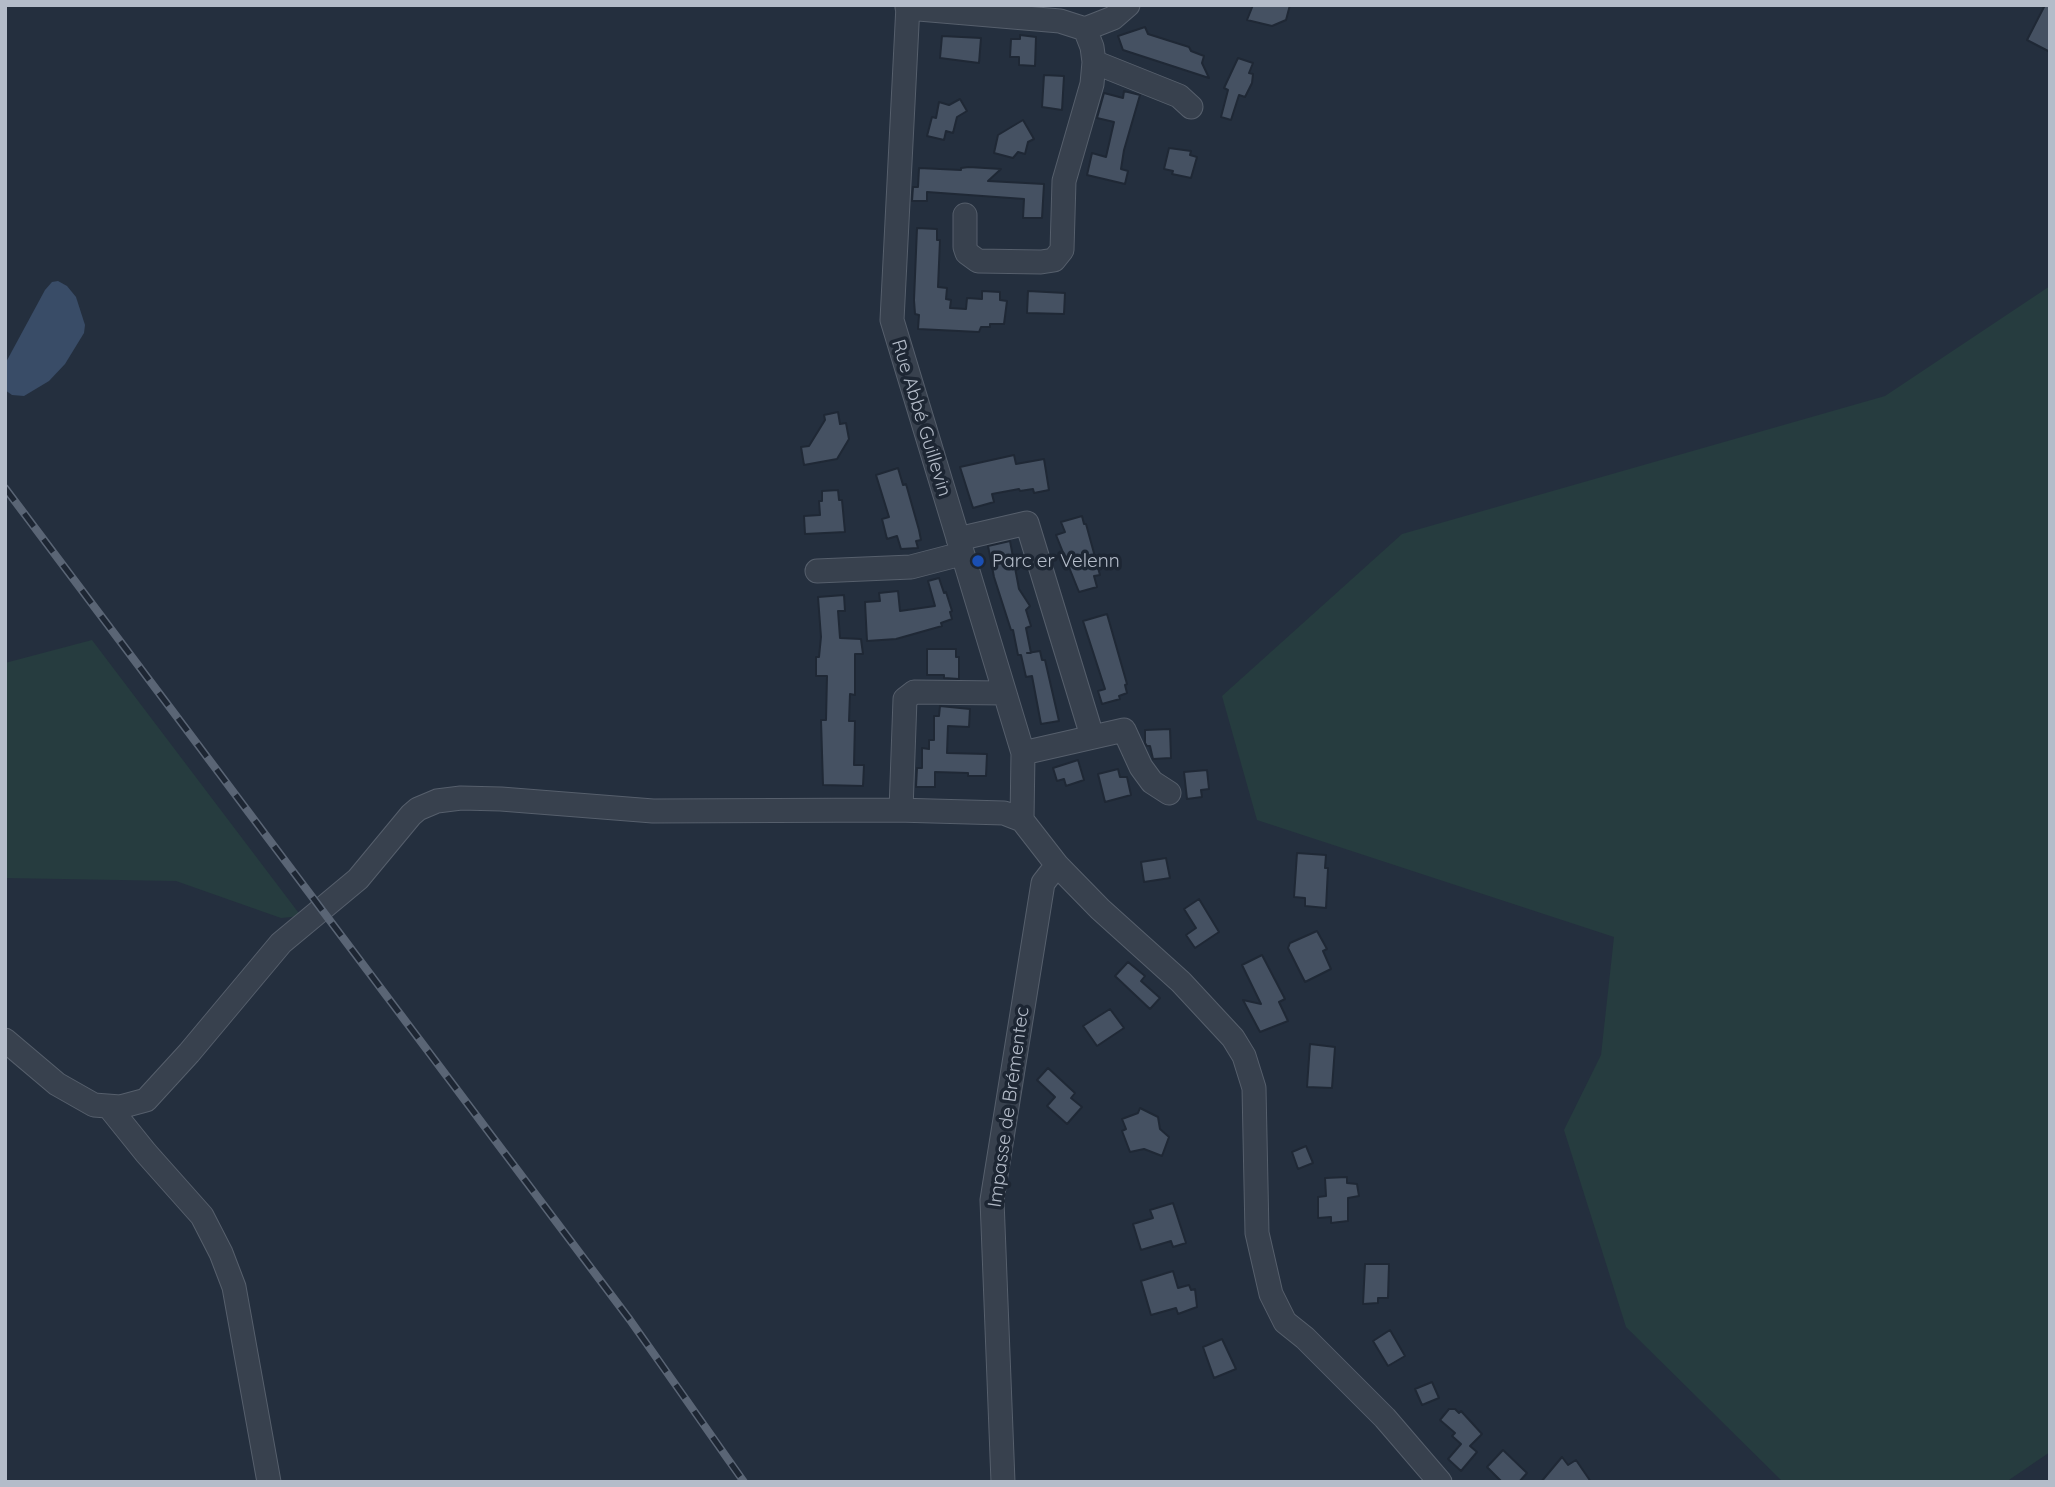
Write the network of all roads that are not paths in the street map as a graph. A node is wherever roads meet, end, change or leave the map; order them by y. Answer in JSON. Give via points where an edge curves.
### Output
{"nodes":[{"id":1,"x":1128,"y":5,"type":"edge"},
{"id":2,"x":908,"y":7,"type":"edge"},
{"id":3,"x":1060,"y":13,"type":"edge"},
{"id":4,"x":1085,"y":29,"type":"junction"},
{"id":5,"x":1094,"y":62,"type":"junction"},
{"id":6,"x":1191,"y":107,"type":"dead end"},
{"id":7,"x":965,"y":215,"type":"dead end"},
{"id":8,"x":960,"y":546,"type":"junction"},
{"id":9,"x":817,"y":571,"type":"dead end"},
{"id":10,"x":1004,"y":693,"type":"junction"},
{"id":11,"x":1092,"y":736,"type":"junction"},
{"id":12,"x":1023,"y":752,"type":"junction"},
{"id":13,"x":1169,"y":793,"type":"dead end"},
{"id":14,"x":901,"y":810,"type":"junction"},
{"id":15,"x":1021,"y":820,"type":"junction"},
{"id":16,"x":1057,"y":865,"type":"junction"},
{"id":17,"x":5,"y":1040,"type":"edge"},
{"id":18,"x":109,"y":1107,"type":"junction"},
{"id":19,"x":269,"y":1482,"type":"edge"},
{"id":20,"x":1003,"y":1482,"type":"edge"},
{"id":21,"x":1440,"y":1482,"type":"edge"}],
"edges":[{"from":1,"to":4,"type":"street","via":[[1113,18]]},
{"from":2,"to":3,"type":"street"},
{"from":2,"to":8,"type":"street","name":"Rue Abbé Guillevin","via":[[892,320]]},
{"from":3,"to":4,"type":"street"},
{"from":4,"to":5,"type":"street"},
{"from":5,"to":6,"type":"street","via":[[1179,96]]},
{"from":5,"to":7,"type":"street","via":[[1064,181],[1062,250],[1054,260],[978,261],[965,247]]},
{"from":8,"to":9,"type":"street","via":[[911,567]]},
{"from":8,"to":10,"type":"street","name":"Rue Abbé Guillevin"},
{"from":8,"to":11,"type":"street","via":[[1027,523]]},
{"from":10,"to":12,"type":"street","name":"Rue Abbé Guillevin"},
{"from":10,"to":14,"type":"street","via":[[914,692],[905,699]]},
{"from":11,"to":12,"type":"street"},
{"from":11,"to":13,"type":"street","via":[[1124,730],[1152,782]]},
{"from":12,"to":15,"type":"street","name":"Rue Abbé Guillevin"},
{"from":14,"to":15,"type":"street","via":[[1004,813]]},
{"from":14,"to":18,"type":"street","via":[[653,811],[461,798],[425,806],[411,815],[358,879],[281,943],[146,1100]]},
{"from":15,"to":16,"type":"street"},
{"from":16,"to":20,"type":"street","name":"Impasse de Brémentec","via":[[1043,883],[992,1200]]},
{"from":16,"to":21,"type":"street","via":[[1233,1038],[1254,1088],[1257,1233],[1271,1294],[1285,1321],[1385,1418]]},
{"from":17,"to":18,"type":"street","via":[[57,1084],[94,1105]]},
{"from":18,"to":19,"type":"street","via":[[202,1216],[221,1253],[234,1287]]}]}
